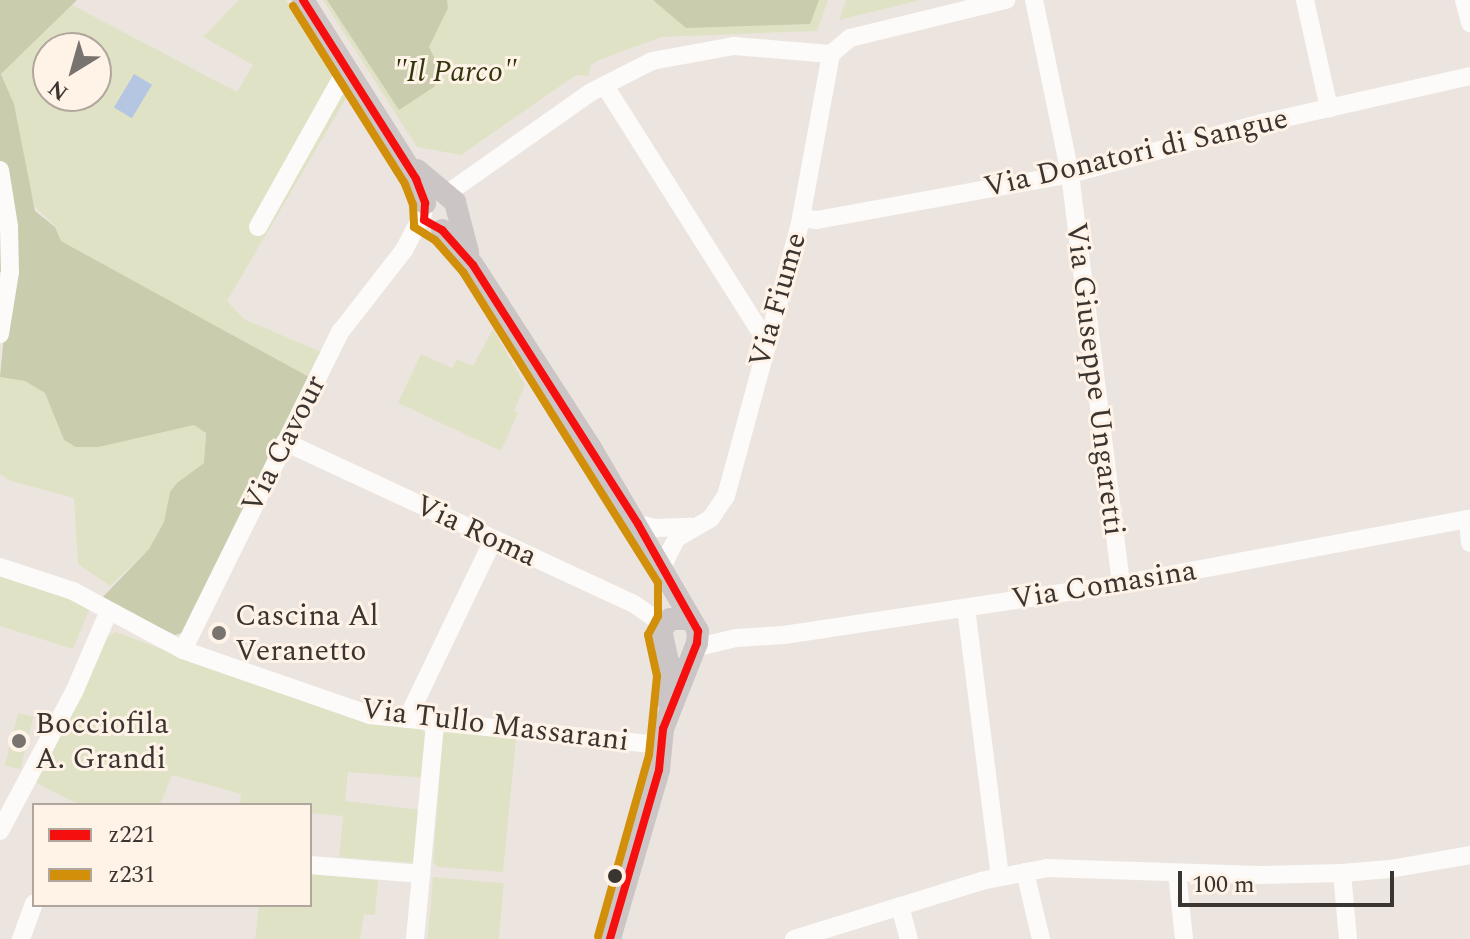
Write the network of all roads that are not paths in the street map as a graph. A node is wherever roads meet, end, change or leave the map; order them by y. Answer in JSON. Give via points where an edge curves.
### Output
{"nodes":[{"id":1,"x":303,"y":0,"type":"edge"},
{"id":2,"x":1006,"y":0,"type":"edge"},
{"id":3,"x":1034,"y":0,"type":"edge"},
{"id":4,"x":1305,"y":0,"type":"edge"},
{"id":5,"x":1464,"y":0,"type":"edge"},
{"id":6,"x":1470,"y":23,"type":"edge"},
{"id":7,"x":831,"y":54,"type":"junction"},
{"id":8,"x":1470,"y":76,"type":"edge"},
{"id":9,"x":352,"y":78,"type":"junction"},
{"id":10,"x":605,"y":86,"type":"junction"},
{"id":11,"x":1329,"y":108,"type":"junction"},
{"id":12,"x":0,"y":170,"type":"edge"},
{"id":13,"x":1070,"y":174,"type":"junction"},
{"id":14,"x":441,"y":211,"type":"junction"},
{"id":15,"x":801,"y":218,"type":"junction"},
{"id":16,"x":258,"y":227,"type":"dead end"},
{"id":17,"x":0,"y":334,"type":"edge"},
{"id":18,"x":766,"y":341,"type":"junction"},
{"id":19,"x":285,"y":442,"type":"junction"},
{"id":20,"x":1469,"y":519,"type":"edge"},
{"id":21,"x":638,"y":524,"type":"junction"},
{"id":22,"x":691,"y":527,"type":"junction"},
{"id":23,"x":493,"y":540,"type":"junction"},
{"id":24,"x":1470,"y":543,"type":"edge"},
{"id":25,"x":0,"y":567,"type":"edge"},
{"id":26,"x":666,"y":573,"type":"junction"},
{"id":27,"x":1121,"y":584,"type":"junction"},
{"id":28,"x":966,"y":608,"type":"junction"},
{"id":29,"x":108,"y":613,"type":"junction"},
{"id":30,"x":685,"y":632,"type":"junction"},
{"id":31,"x":183,"y":650,"type":"junction"},
{"id":32,"x":407,"y":719,"type":"junction"},
{"id":33,"x":435,"y":722,"type":"junction"},
{"id":34,"x":662,"y":737,"type":"junction"},
{"id":35,"x":0,"y":831,"type":"edge"},
{"id":36,"x":1470,"y":855,"type":"edge"},
{"id":37,"x":312,"y":865,"type":"edge"},
{"id":38,"x":1025,"y":872,"type":"junction"},
{"id":39,"x":1177,"y":873,"type":"junction"},
{"id":40,"x":1342,"y":873,"type":"junction"},
{"id":41,"x":422,"y":874,"type":"junction"},
{"id":42,"x":1000,"y":876,"type":"junction"},
{"id":43,"x":900,"y":906,"type":"junction"},
{"id":44,"x":33,"y":907,"type":"edge"},
{"id":45,"x":21,"y":939,"type":"edge"},
{"id":46,"x":415,"y":939,"type":"edge"},
{"id":47,"x":610,"y":939,"type":"edge"},
{"id":48,"x":794,"y":939,"type":"edge"},
{"id":49,"x":909,"y":939,"type":"edge"},
{"id":50,"x":1041,"y":939,"type":"edge"},
{"id":51,"x":1184,"y":939,"type":"edge"},
{"id":52,"x":1348,"y":939,"type":"edge"}],
"edges":[{"from":1,"to":9,"type":"main road"},
{"from":2,"to":7,"type":"street","via":[[850,38]]},
{"from":3,"to":13,"type":"street","name":"Via Giuseppe Ungaretti"},
{"from":4,"to":11,"type":"street"},
{"from":5,"to":6,"type":"street"},
{"from":7,"to":10,"type":"street","via":[[734,46],[652,61]]},
{"from":7,"to":15,"type":"street","name":"Via Fiume"},
{"from":8,"to":11,"type":"street","name":"Via Donatori di Sangue"},
{"from":9,"to":14,"type":"main road"},
{"from":9,"to":16,"type":"street"},
{"from":10,"to":14,"type":"street","name":"Via Cavour","via":[[469,178]]},
{"from":10,"to":18,"type":"street"},
{"from":11,"to":13,"type":"street","name":"Via Donatori di Sangue"},
{"from":12,"to":17,"type":"street","via":[[10,272]]},
{"from":13,"to":15,"type":"street","name":"Via Donatori di Sangue","via":[[817,220]]},
{"from":13,"to":27,"type":"street","name":"Via Giuseppe Ungaretti"},
{"from":14,"to":19,"type":"street","name":"Via Cavour","via":[[354,311]]},
{"from":14,"to":21,"type":"main road"},
{"from":15,"to":18,"type":"street","name":"Via Fiume"},
{"from":18,"to":22,"type":"street","name":"Via Fiume","via":[[723,503],[711,518]]},
{"from":19,"to":23,"type":"street","name":"Via Roma"},
{"from":19,"to":31,"type":"street","name":"Via Cavour"},
{"from":20,"to":24,"type":"street"},
{"from":20,"to":27,"type":"street","name":"Via Comasina"},
{"from":21,"to":22,"type":"street"},
{"from":21,"to":26,"type":"main road"},
{"from":22,"to":26,"type":"street","name":"Via Fiume","via":[[677,538]]},
{"from":23,"to":30,"type":"street","name":"Via Roma"},
{"from":23,"to":32,"type":"street"},
{"from":25,"to":29,"type":"street","name":"Via Tullo Massarani","via":[[73,591]]},
{"from":26,"to":30,"type":"main road"},
{"from":27,"to":28,"type":"street","name":"Via Comasina"},
{"from":28,"to":30,"type":"street","name":"Via Comasina","via":[[784,635],[736,638]]},
{"from":28,"to":42,"type":"street"},
{"from":29,"to":31,"type":"street","name":"Via Tullo Massarani"},
{"from":29,"to":35,"type":"street","via":[[68,705]]},
{"from":30,"to":34,"type":"main road"},
{"from":30,"to":34,"type":"main road","via":[[660,636],[669,675]]},
{"from":31,"to":32,"type":"street","name":"Via Tullo Massarani","via":[[370,715]]},
{"from":32,"to":33,"type":"street","name":"Via Tullo Massarani"},
{"from":33,"to":34,"type":"street","name":"Via Tullo Massarani"},
{"from":33,"to":41,"type":"street"},
{"from":34,"to":47,"type":"main road","via":[[651,800]]},
{"from":36,"to":40,"type":"street"},
{"from":37,"to":41,"type":"street"},
{"from":38,"to":39,"type":"street","via":[[1047,868]]},
{"from":38,"to":42,"type":"street"},
{"from":38,"to":50,"type":"street"},
{"from":39,"to":40,"type":"street"},
{"from":39,"to":51,"type":"street"},
{"from":40,"to":52,"type":"street"},
{"from":41,"to":46,"type":"street"},
{"from":42,"to":43,"type":"street"},
{"from":43,"to":48,"type":"street"},
{"from":43,"to":49,"type":"street"},
{"from":44,"to":45,"type":"street"}]}
